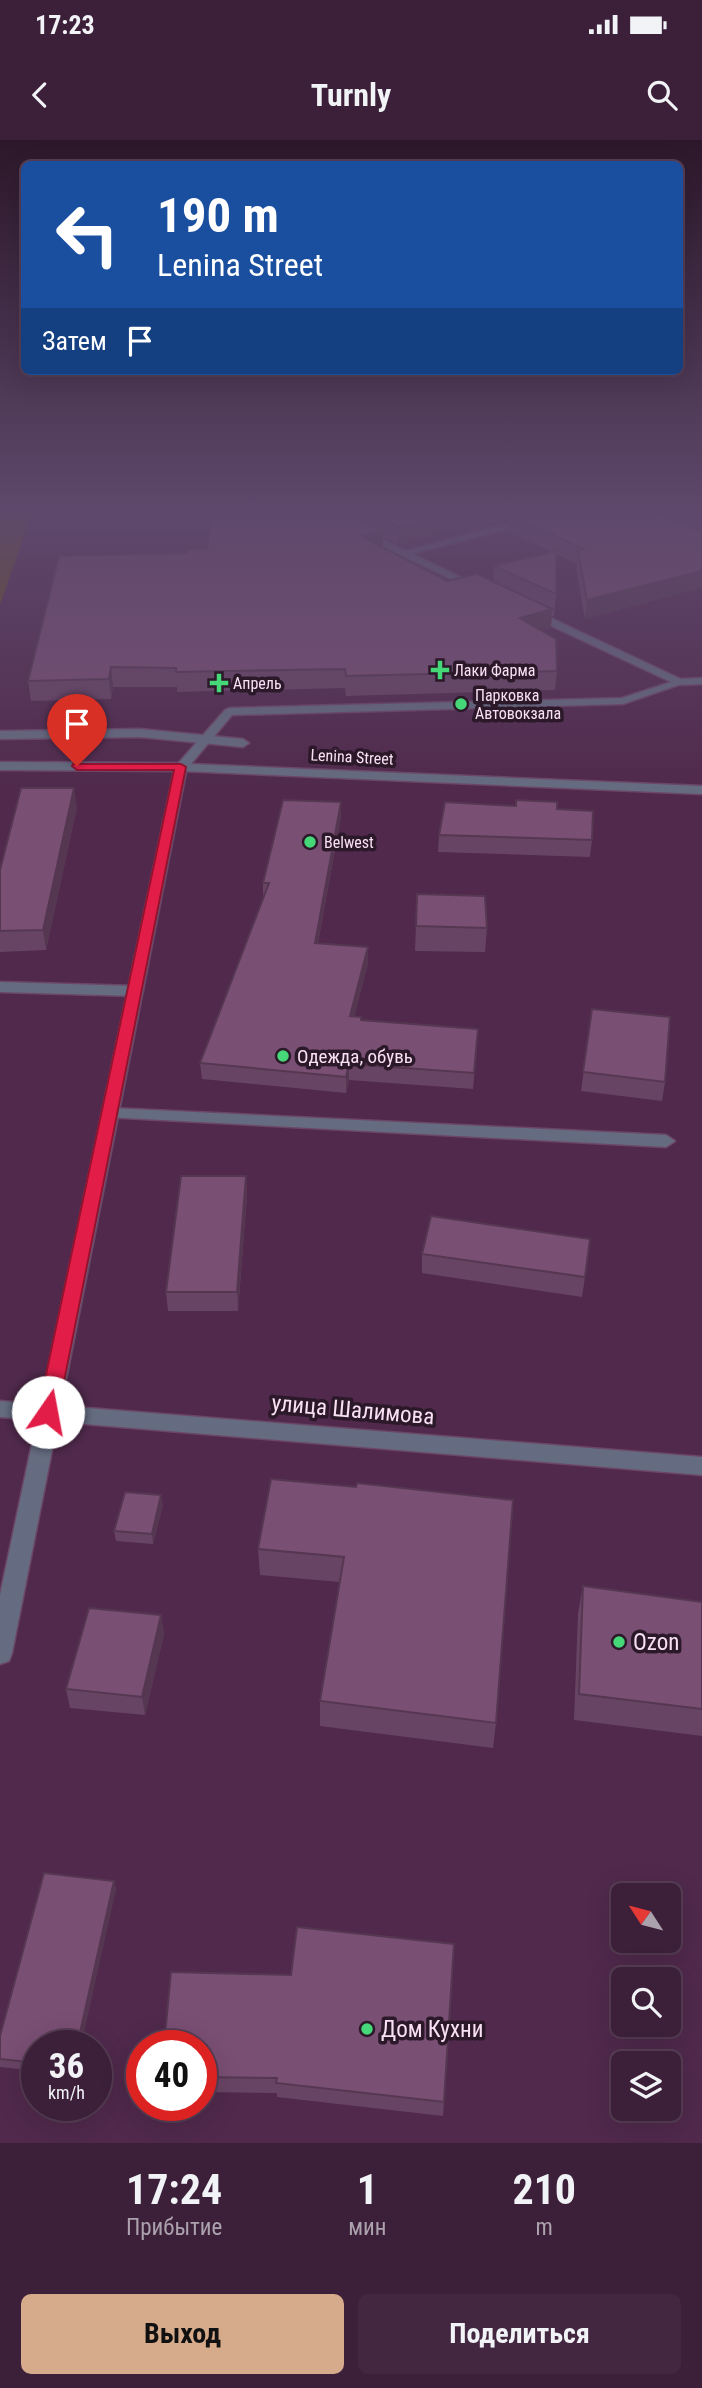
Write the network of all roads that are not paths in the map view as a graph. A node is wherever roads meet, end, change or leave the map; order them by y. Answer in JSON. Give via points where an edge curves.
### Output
{"nodes":[{"id":1,"x":518,"y":606,"type":"edge"},
{"id":2,"x":702,"y":681,"type":"edge"},
{"id":3,"x":681,"y":682,"type":"junction"},
{"id":4,"x":0,"y":735,"type":"edge"},
{"id":5,"x":206,"y":737,"type":"junction"},
{"id":6,"x":243,"y":743,"type":"dead end"},
{"id":7,"x":0,"y":766,"type":"edge"},
{"id":8,"x":181,"y":767,"type":"junction"},
{"id":9,"x":702,"y":790,"type":"edge"},
{"id":10,"x":0,"y":987,"type":"edge"},
{"id":11,"x":135,"y":991,"type":"junction"},
{"id":12,"x":111,"y":1113,"type":"junction"},
{"id":13,"x":667,"y":1141,"type":"dead end"},
{"id":14,"x":0,"y":1409,"type":"edge"},
{"id":15,"x":48,"y":1412,"type":"junction"},
{"id":16,"x":702,"y":1466,"type":"edge"},
{"id":17,"x":0,"y":1653,"type":"edge"}],
"edges":[{"from":1,"to":3,"type":"street"},
{"from":2,"to":3,"type":"street"},
{"from":3,"to":5,"type":"street","via":[[623,701],[229,712]]},
{"from":4,"to":5,"type":"street"},
{"from":5,"to":6,"type":"street"},
{"from":5,"to":8,"type":"street"},
{"from":7,"to":8,"type":"street","name":"Lenina Street"},
{"from":8,"to":9,"type":"street","name":"Lenina Street"},
{"from":8,"to":11,"type":"street"},
{"from":10,"to":11,"type":"street"},
{"from":11,"to":12,"type":"street"},
{"from":12,"to":13,"type":"street"},
{"from":12,"to":15,"type":"street"},
{"from":14,"to":15,"type":"street","name":"улица Шалимова"},
{"from":15,"to":16,"type":"street","name":"улица Шалимова"},
{"from":15,"to":17,"type":"street"}]}
